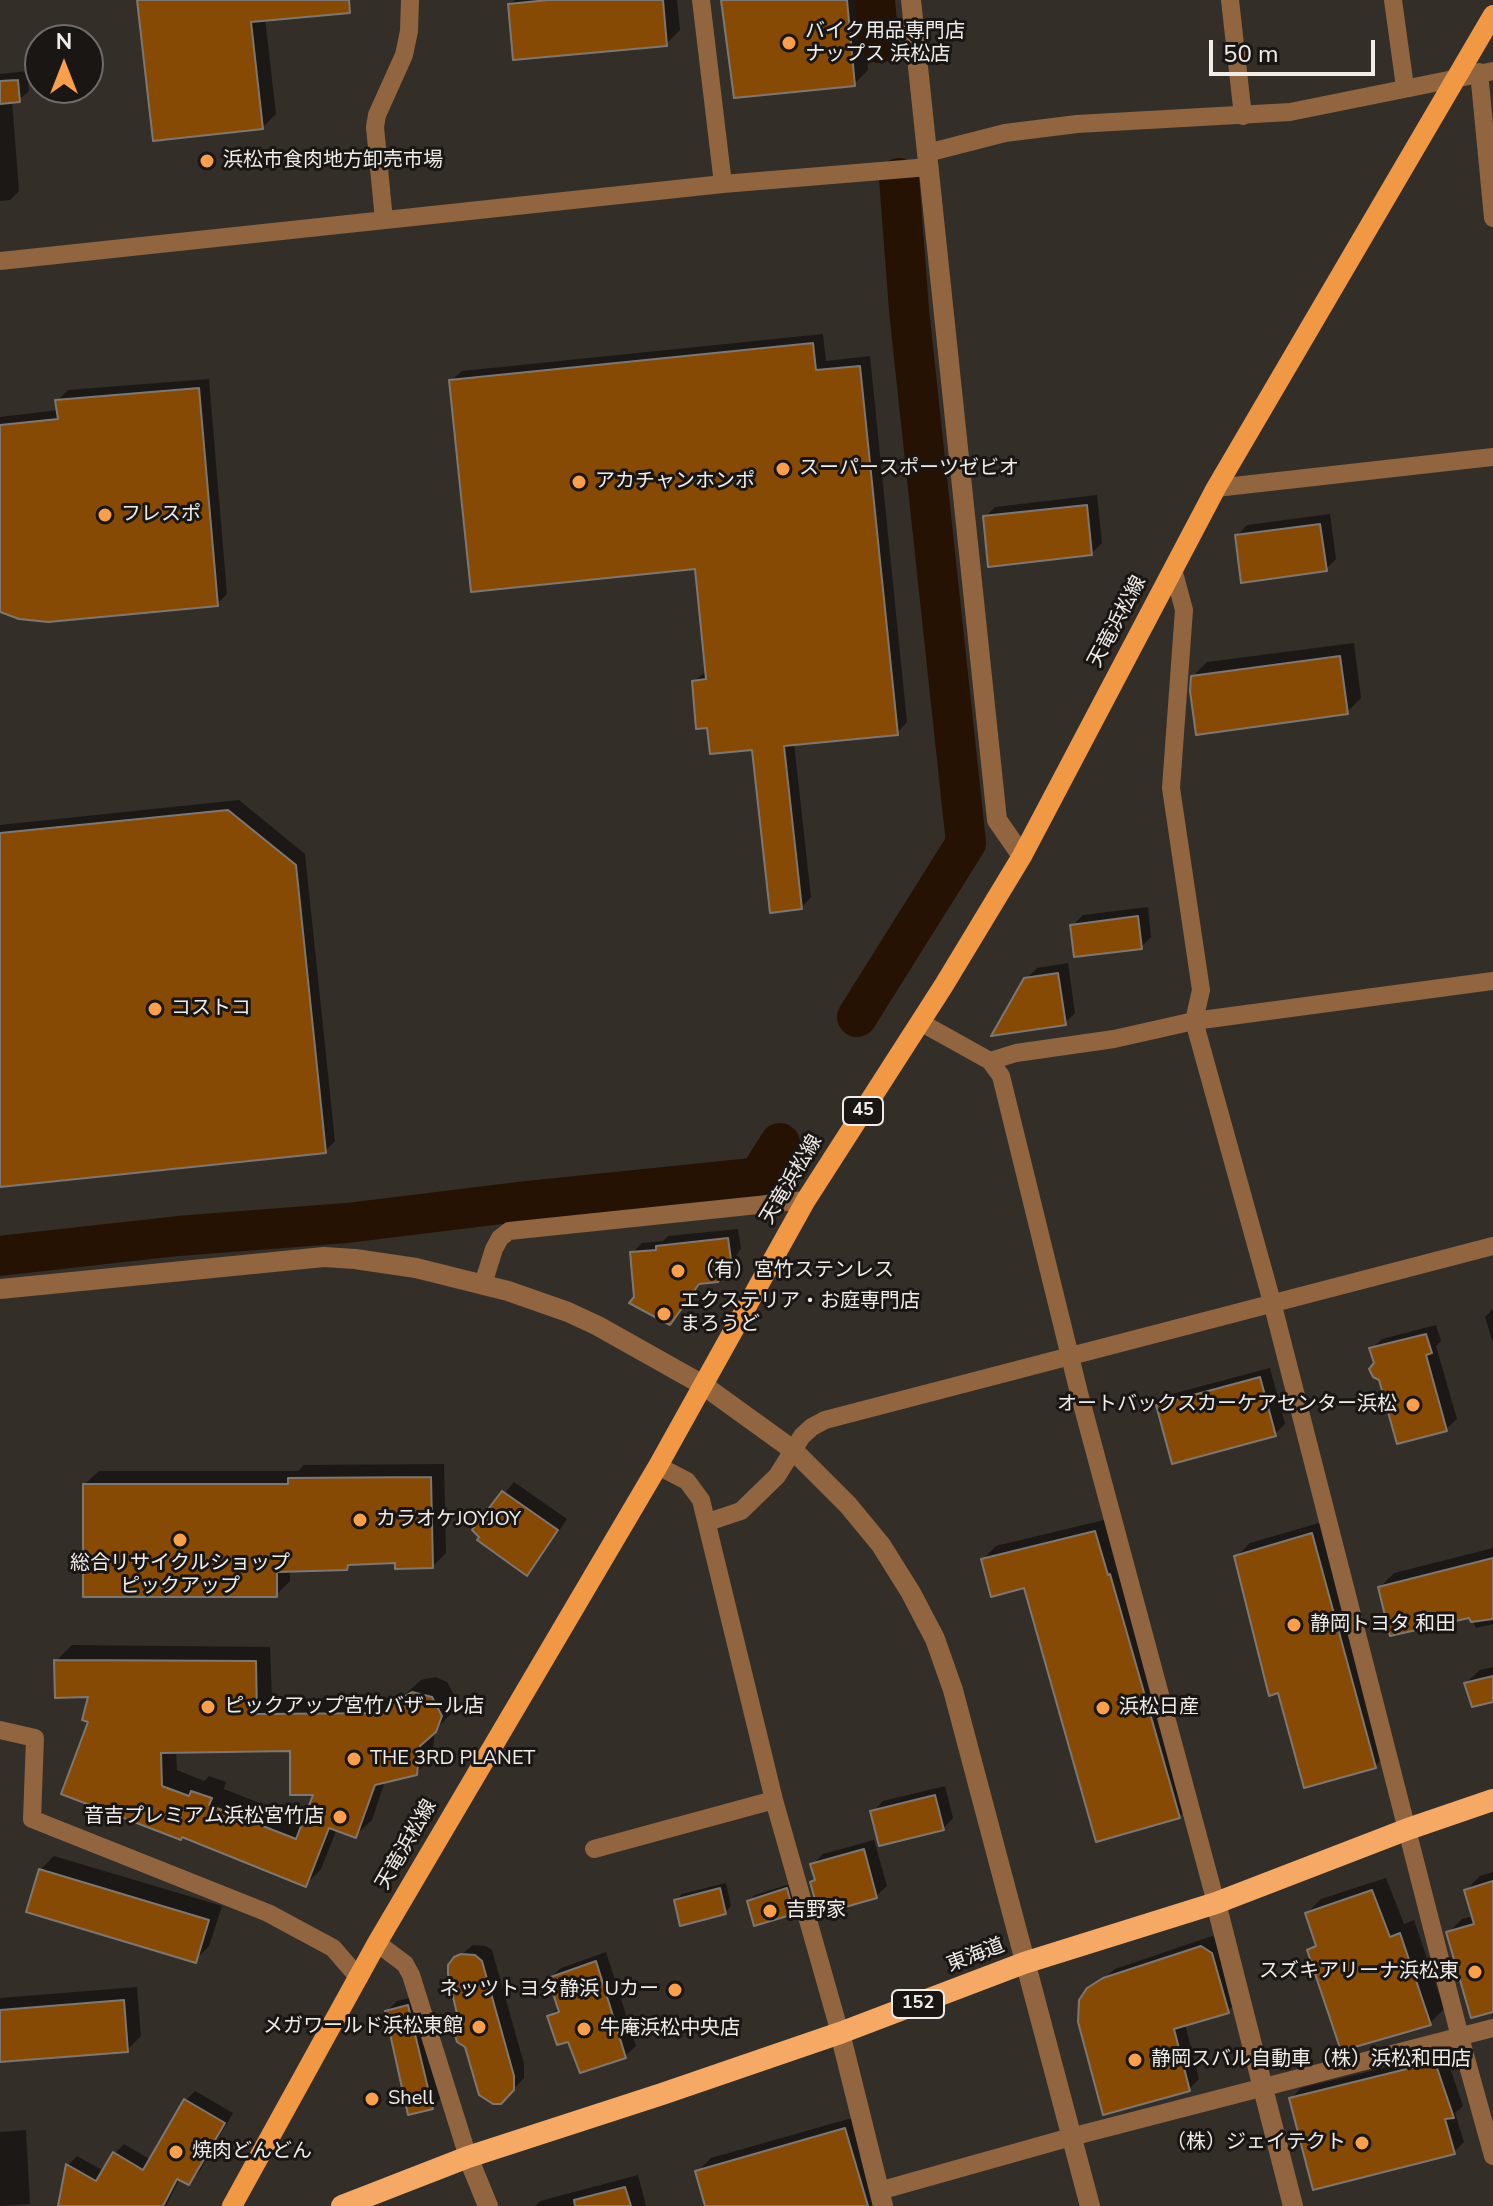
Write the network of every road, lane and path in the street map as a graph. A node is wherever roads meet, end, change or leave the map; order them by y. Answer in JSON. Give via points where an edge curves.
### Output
{"nodes":[{"id":1,"x":410,"y":0,"type":"edge"},
{"id":2,"x":701,"y":0,"type":"edge"},
{"id":3,"x":911,"y":0,"type":"edge"},
{"id":4,"x":1230,"y":0,"type":"edge"},
{"id":5,"x":1393,"y":0,"type":"edge"},
{"id":6,"x":1493,"y":15,"type":"edge"},
{"id":7,"x":1486,"y":71,"type":"edge"},
{"id":8,"x":1456,"y":78,"type":"junction"},
{"id":9,"x":1405,"y":87,"type":"junction"},
{"id":10,"x":1243,"y":116,"type":"junction"},
{"id":11,"x":928,"y":160,"type":"junction"},
{"id":12,"x":723,"y":184,"type":"junction"},
{"id":13,"x":1493,"y":218,"type":"edge"},
{"id":14,"x":384,"y":220,"type":"junction"},
{"id":15,"x":0,"y":261,"type":"edge"},
{"id":16,"x":1493,"y":457,"type":"edge"},
{"id":17,"x":1216,"y":488,"type":"junction"},
{"id":18,"x":1173,"y":569,"type":"junction"},
{"id":19,"x":1022,"y":856,"type":"junction"},
{"id":20,"x":1493,"y":981,"type":"edge"},
{"id":21,"x":1194,"y":1021,"type":"junction"},
{"id":22,"x":920,"y":1022,"type":"junction"},
{"id":23,"x":990,"y":1061,"type":"junction"},
{"id":24,"x":806,"y":1200,"type":"junction"},
{"id":25,"x":1493,"y":1246,"type":"edge"},
{"id":26,"x":483,"y":1284,"type":"junction"},
{"id":27,"x":0,"y":1289,"type":"edge"},
{"id":28,"x":1272,"y":1302,"type":"junction"},
{"id":29,"x":1072,"y":1358,"type":"junction"},
{"id":30,"x":703,"y":1385,"type":"junction"},
{"id":31,"x":793,"y":1450,"type":"junction"},
{"id":32,"x":658,"y":1466,"type":"junction"},
{"id":33,"x":708,"y":1522,"type":"junction"},
{"id":34,"x":0,"y":1730,"type":"edge"},
{"id":35,"x":774,"y":1800,"type":"junction"},
{"id":36,"x":1493,"y":1800,"type":"edge"},
{"id":37,"x":1408,"y":1829,"type":"junction"},
{"id":38,"x":594,"y":1849,"type":"dead end"},
{"id":39,"x":1216,"y":1903,"type":"junction"},
{"id":40,"x":377,"y":1943,"type":"junction"},
{"id":41,"x":1024,"y":1963,"type":"junction"},
{"id":42,"x":359,"y":1978,"type":"junction"},
{"id":43,"x":1493,"y":2028,"type":"edge"},
{"id":44,"x":840,"y":2033,"type":"junction"},
{"id":45,"x":1460,"y":2037,"type":"junction"},
{"id":46,"x":1262,"y":2088,"type":"junction"},
{"id":47,"x":1071,"y":2137,"type":"junction"},
{"id":48,"x":1493,"y":2156,"type":"edge"},
{"id":49,"x":468,"y":2157,"type":"junction"},
{"id":50,"x":881,"y":2198,"type":"edge"},
{"id":51,"x":232,"y":2206,"type":"edge"},
{"id":52,"x":342,"y":2206,"type":"edge"},
{"id":53,"x":488,"y":2206,"type":"edge"},
{"id":54,"x":1090,"y":2206,"type":"edge"},
{"id":55,"x":1293,"y":2206,"type":"edge"}],
"edges":[{"from":1,"to":14,"type":"street","via":[[404,55],[375,127]]},
{"from":2,"to":12,"type":"street"},
{"from":3,"to":11,"type":"street"},
{"from":4,"to":10,"type":"street"},
{"from":5,"to":9,"type":"street"},
{"from":6,"to":8,"type":"main road","name":"天竜浜松線","number":"45"},
{"from":7,"to":8,"type":"street"},
{"from":7,"to":13,"type":"street"},
{"from":8,"to":9,"type":"street"},
{"from":8,"to":17,"type":"main road","name":"天竜浜松線","number":"45"},
{"from":9,"to":10,"type":"street","via":[[1290,112]]},
{"from":10,"to":11,"type":"street","via":[[1005,133]]},
{"from":11,"to":12,"type":"street","via":[[878,171]]},
{"from":11,"to":19,"type":"street","via":[[997,820]]},
{"from":12,"to":14,"type":"street"},
{"from":14,"to":15,"type":"street"},
{"from":16,"to":17,"type":"street"},
{"from":17,"to":18,"type":"main road","name":"天竜浜松線","number":"45"},
{"from":18,"to":19,"type":"main road","name":"天竜浜松線","number":"45"},
{"from":18,"to":21,"type":"street","via":[[1184,610],[1171,788],[1201,990]]},
{"from":19,"to":22,"type":"main road","name":"天竜浜松線","number":"45"},
{"from":20,"to":21,"type":"street"},
{"from":21,"to":23,"type":"street"},
{"from":21,"to":28,"type":"street"},
{"from":22,"to":23,"type":"street"},
{"from":22,"to":24,"type":"main road","name":"天竜浜松線","number":"45"},
{"from":23,"to":29,"type":"street","via":[[1001,1076]]},
{"from":24,"to":26,"type":"street","via":[[509,1231],[494,1249]]},
{"from":24,"to":30,"type":"main road","name":"天竜浜松線","number":"45"},
{"from":25,"to":28,"type":"street"},
{"from":26,"to":27,"type":"street","via":[[386,1263],[324,1257]]},
{"from":26,"to":30,"type":"street","via":[[568,1312]]},
{"from":28,"to":29,"type":"street"},
{"from":28,"to":37,"type":"street"},
{"from":29,"to":31,"type":"street","via":[[825,1420]]},
{"from":29,"to":39,"type":"street"},
{"from":30,"to":31,"type":"street"},
{"from":30,"to":32,"type":"main road","name":"天竜浜松線","number":"45"},
{"from":31,"to":33,"type":"street","via":[[777,1476],[741,1511]]},
{"from":31,"to":41,"type":"street","via":[[881,1545],[935,1639]]},
{"from":32,"to":33,"type":"street","via":[[690,1484]]},
{"from":32,"to":40,"type":"main road","name":"天竜浜松線","number":"45"},
{"from":33,"to":35,"type":"street"},
{"from":34,"to":42,"type":"street","via":[[35,1738],[32,1819],[268,1913],[333,1948]]},
{"from":35,"to":38,"type":"street"},
{"from":35,"to":44,"type":"street"},
{"from":36,"to":37,"type":"highway","name":"東海道","number":"152"},
{"from":37,"to":39,"type":"highway","name":"東海道","number":"152"},
{"from":37,"to":45,"type":"street"},
{"from":39,"to":41,"type":"highway","name":"東海道","number":"152"},
{"from":39,"to":46,"type":"street"},
{"from":40,"to":42,"type":"main road","name":"天竜浜松線","number":"45"},
{"from":40,"to":49,"type":"street","via":[[411,1975]]},
{"from":41,"to":44,"type":"highway","name":"東海道","number":"152"},
{"from":41,"to":47,"type":"street"},
{"from":42,"to":51,"type":"main road","name":"天竜浜松線","number":"45"},
{"from":43,"to":45,"type":"street"},
{"from":44,"to":49,"type":"highway","name":"東海道","number":"152"},
{"from":44,"to":50,"type":"street"},
{"from":45,"to":46,"type":"street"},
{"from":45,"to":48,"type":"street"},
{"from":46,"to":47,"type":"street"},
{"from":46,"to":55,"type":"street"},
{"from":47,"to":50,"type":"street"},
{"from":47,"to":54,"type":"street"},
{"from":49,"to":52,"type":"highway","name":"東海道","number":"152"},
{"from":49,"to":53,"type":"street"}]}
